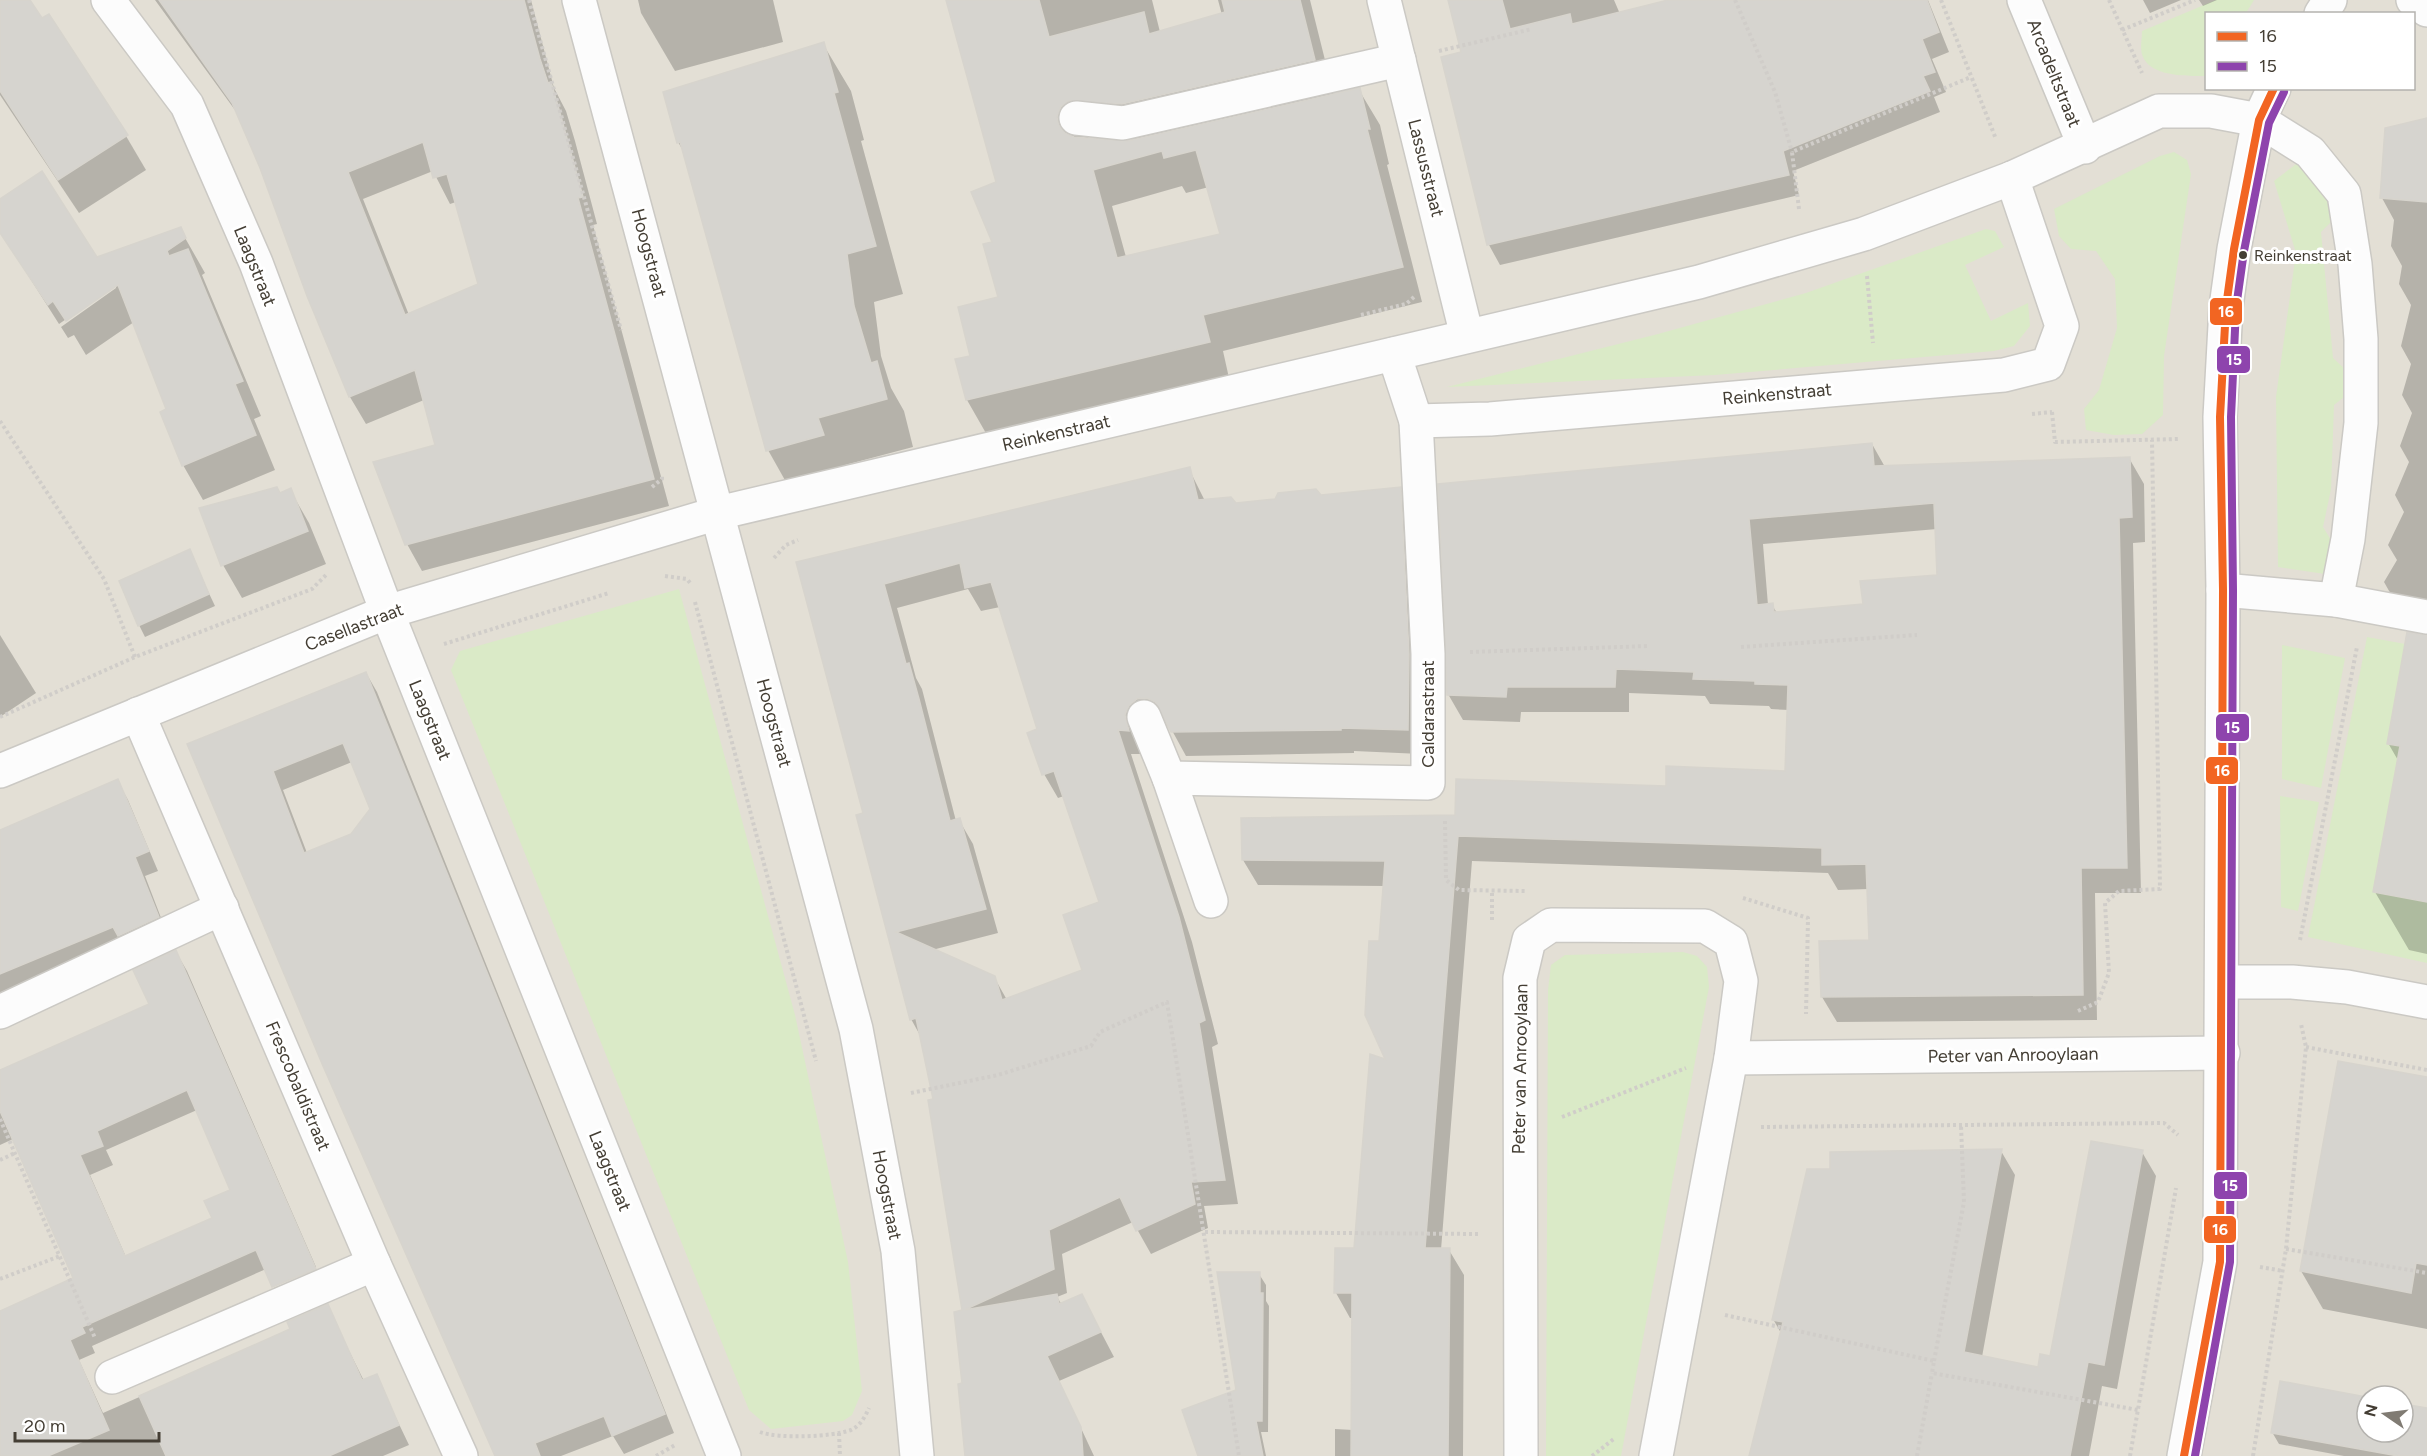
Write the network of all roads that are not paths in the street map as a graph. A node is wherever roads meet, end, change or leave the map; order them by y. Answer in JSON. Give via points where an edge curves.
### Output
{"nodes":[{"id":1,"x":108,"y":0,"type":"edge"},
{"id":2,"x":579,"y":0,"type":"edge"},
{"id":3,"x":1384,"y":0,"type":"edge"},
{"id":4,"x":2024,"y":0,"type":"edge"},
{"id":5,"x":2413,"y":0,"type":"edge"},
{"id":6,"x":2427,"y":10,"type":"edge"},
{"id":7,"x":1399,"y":60,"type":"junction"},
{"id":8,"x":2273,"y":90,"type":"edge"},
{"id":9,"x":1076,"y":118,"type":"dead end"},
{"id":10,"x":2259,"y":120,"type":"junction"},
{"id":11,"x":2085,"y":147,"type":"junction"},
{"id":12,"x":2012,"y":178,"type":"junction"},
{"id":13,"x":1467,"y":336,"type":"junction"},
{"id":14,"x":1394,"y":354,"type":"junction"},
{"id":15,"x":1416,"y":421,"type":"junction"},
{"id":16,"x":718,"y":513,"type":"junction"},
{"id":17,"x":2223,"y":590,"type":"junction"},
{"id":18,"x":2350,"y":602,"type":"junction"},
{"id":19,"x":387,"y":612,"type":"junction"},
{"id":20,"x":2427,"y":617,"type":"edge"},
{"id":21,"x":138,"y":714,"type":"junction"},
{"id":22,"x":1144,"y":717,"type":"dead end"},
{"id":23,"x":0,"y":771,"type":"edge"},
{"id":24,"x":1169,"y":778,"type":"junction"},
{"id":25,"x":1211,"y":901,"type":"dead end"},
{"id":26,"x":222,"y":908,"type":"junction"},
{"id":27,"x":2222,"y":982,"type":"junction"},
{"id":28,"x":2427,"y":1002,"type":"edge"},
{"id":29,"x":0,"y":1012,"type":"edge"},
{"id":30,"x":2223,"y":1053,"type":"junction"},
{"id":31,"x":1731,"y":1058,"type":"junction"},
{"id":32,"x":374,"y":1264,"type":"junction"},
{"id":33,"x":112,"y":1377,"type":"road end"},
{"id":34,"x":461,"y":1456,"type":"edge"},
{"id":35,"x":724,"y":1456,"type":"edge"},
{"id":36,"x":917,"y":1456,"type":"edge"},
{"id":37,"x":1521,"y":1456,"type":"edge"},
{"id":38,"x":1656,"y":1456,"type":"edge"},
{"id":39,"x":2184,"y":1456,"type":"edge"}],
"edges":[{"from":1,"to":19,"type":"street","name":"Laagstraat","via":[[187,105],[256,263]]},
{"from":2,"to":16,"type":"street","name":"Hoogstraat"},
{"from":3,"to":7,"type":"street","name":"Lassusstraat"},
{"from":4,"to":11,"type":"street","name":"Arcadeltstraat"},
{"from":5,"to":6,"type":"street"},
{"from":7,"to":9,"type":"street","via":[[1123,123]]},
{"from":7,"to":13,"type":"street","name":"Lassusstraat"},
{"from":8,"to":10,"type":"street"},
{"from":10,"to":11,"type":"street","name":"Reinkenstraat","via":[[2211,111],[2159,111]]},
{"from":10,"to":17,"type":"street","via":[[2226,307],[2220,438]]},
{"from":10,"to":18,"type":"street","via":[[2310,152],[2344,194],[2361,339],[2361,423],[2349,528]]},
{"from":11,"to":12,"type":"street","name":"Reinkenstraat"},
{"from":12,"to":13,"type":"street","name":"Reinkenstraat","via":[[1864,234],[1699,282]]},
{"from":12,"to":15,"type":"street","name":"Reinkenstraat","via":[[2062,326],[2048,363],[2004,375]]},
{"from":13,"to":14,"type":"street","name":"Reinkenstraat"},
{"from":14,"to":15,"type":"street"},
{"from":14,"to":16,"type":"street","name":"Reinkenstraat"},
{"from":15,"to":24,"type":"street","name":"Caldarastraat","via":[[1428,654],[1428,783]]},
{"from":16,"to":19,"type":"street","name":"Casellastraat"},
{"from":16,"to":36,"type":"street","name":"Hoogstraat","via":[[856,1029],[898,1251]]},
{"from":17,"to":18,"type":"street"},
{"from":17,"to":27,"type":"street"},
{"from":18,"to":20,"type":"street"},
{"from":19,"to":21,"type":"street","name":"Casellastraat"},
{"from":19,"to":35,"type":"street","name":"Laagstraat"},
{"from":21,"to":23,"type":"street","name":"Casellastraat"},
{"from":21,"to":26,"type":"street","name":"Frescobaldistraat"},
{"from":22,"to":24,"type":"street"},
{"from":24,"to":25,"type":"street"},
{"from":26,"to":29,"type":"street"},
{"from":26,"to":32,"type":"street","name":"Frescobaldistraat"},
{"from":27,"to":28,"type":"street","via":[[2347,987]]},
{"from":27,"to":30,"type":"street"},
{"from":30,"to":31,"type":"street","name":"Peter van Anrooylaan"},
{"from":30,"to":39,"type":"street","via":[[2220,1262]]},
{"from":31,"to":37,"type":"street","name":"Peter van Anrooylaan","via":[[1742,981],[1731,942],[1705,926],[1551,925],[1529,940],[1520,978]]},
{"from":31,"to":38,"type":"street","name":"Peter van Anrooylaan"},
{"from":32,"to":33,"type":"street"},
{"from":32,"to":34,"type":"street","name":"Frescobaldistraat"}]}
